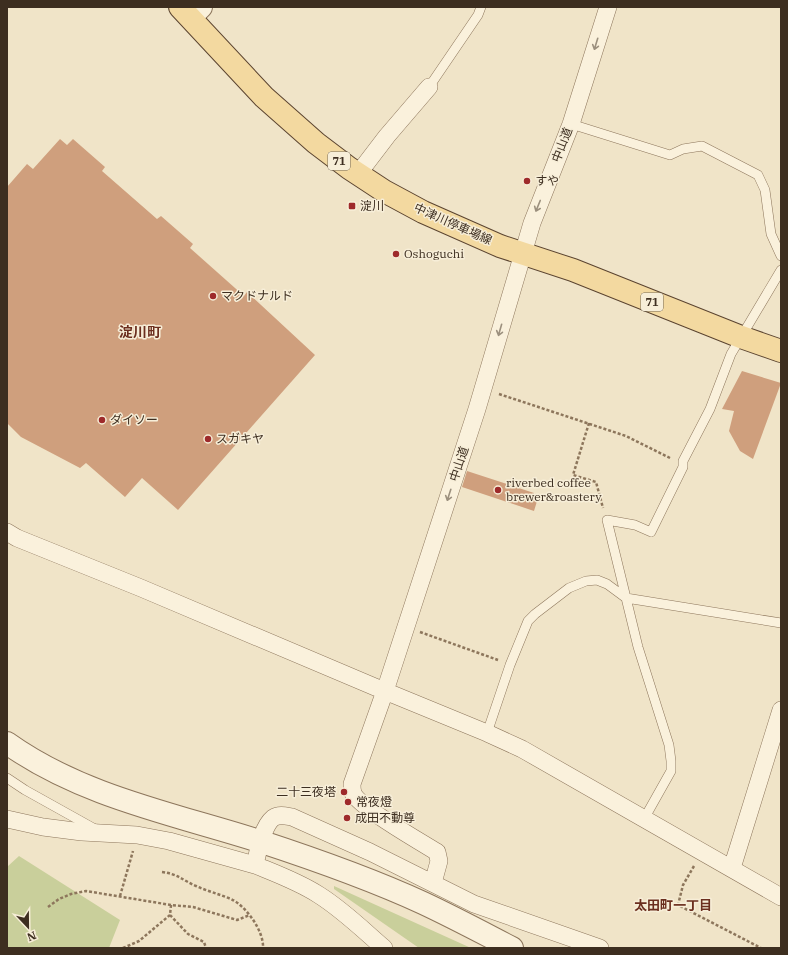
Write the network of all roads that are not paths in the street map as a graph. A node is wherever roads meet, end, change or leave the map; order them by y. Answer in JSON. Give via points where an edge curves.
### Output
{"nodes":[{"id":1,"x":481,"y":7,"type":"edge"},
{"id":2,"x":608,"y":7,"type":"edge"},
{"id":3,"x":191,"y":10,"type":"edge"},
{"id":4,"x":429,"y":87,"type":"joint"},
{"id":5,"x":571,"y":124,"type":"junction"},
{"id":6,"x":358,"y":174,"type":"junction"},
{"id":7,"x":523,"y":253,"type":"junction"},
{"id":8,"x":781,"y":256,"type":"edge"},
{"id":9,"x":781,"y":270,"type":"edge"},
{"id":10,"x":741,"y":337,"type":"junction"},
{"id":11,"x":781,"y":351,"type":"edge"},
{"id":12,"x":7,"y":532,"type":"edge"},
{"id":13,"x":626,"y":598,"type":"junction"},
{"id":14,"x":781,"y":622,"type":"edge"},
{"id":15,"x":385,"y":691,"type":"junction"},
{"id":16,"x":781,"y":710,"type":"edge"},
{"id":17,"x":487,"y":733,"type":"junction"},
{"id":18,"x":7,"y":743,"type":"edge"},
{"id":19,"x":7,"y":778,"type":"edge"},
{"id":20,"x":7,"y":819,"type":"edge"},
{"id":21,"x":644,"y":819,"type":"junction"},
{"id":22,"x":101,"y":833,"type":"junction"},
{"id":23,"x":260,"y":842,"type":"junction"},
{"id":24,"x":255,"y":865,"type":"junction"},
{"id":25,"x":732,"y":868,"type":"junction"},
{"id":26,"x":433,"y":883,"type":"junction"},
{"id":27,"x":781,"y":897,"type":"edge"},
{"id":28,"x":384,"y":948,"type":"edge"},
{"id":29,"x":512,"y":948,"type":"edge"},
{"id":30,"x":600,"y":948,"type":"edge"}],
"edges":[{"from":1,"to":4,"type":"lane"},
{"from":2,"to":5,"type":"street","name":"中山道","one_way":true},
{"from":3,"to":6,"type":"main road","name":"中津川停車場線","number":"71","via":[[264,97],[316,144]]},
{"from":4,"to":6,"type":"street"},
{"from":5,"to":7,"type":"street","name":"中山道","one_way":true,"via":[[532,222]]},
{"from":5,"to":8,"type":"lane","via":[[670,155],[682,149],[702,146],[758,175],[765,190],[771,234]]},
{"from":6,"to":7,"type":"main road","name":"中津川停車場線","number":"71","via":[[423,212],[500,246]]},
{"from":7,"to":10,"type":"main road","name":"中津川停車場線","number":"71"},
{"from":7,"to":15,"type":"street","name":"中山道","one_way":true,"via":[[483,388]]},
{"from":9,"to":10,"type":"lane"},
{"from":10,"to":11,"type":"main road","name":"中津川停車場線","number":"71"},
{"from":10,"to":13,"type":"lane","via":[[731,354],[710,410],[683,461],[651,532],[635,525],[607,520]]},
{"from":12,"to":15,"type":"street"},
{"from":13,"to":14,"type":"lane"},
{"from":13,"to":17,"type":"lane","via":[[607,584],[597,580],[586,581],[568,588],[535,614],[528,621],[510,665]]},
{"from":13,"to":21,"type":"lane","via":[[672,761],[671,771]]},
{"from":15,"to":17,"type":"street"},
{"from":15,"to":26,"type":"street","name":"中山道","via":[[352,784],[353,794],[385,820],[437,852],[440,862]]},
{"from":16,"to":25,"type":"street"},
{"from":17,"to":21,"type":"street","via":[[522,749]]},
{"from":18,"to":23,"type":"street","via":[[59,774],[108,794]]},
{"from":19,"to":22,"type":"lane"},
{"from":20,"to":22,"type":"street","via":[[44,827]]},
{"from":21,"to":25,"type":"street"},
{"from":22,"to":24,"type":"street","via":[[137,835],[169,841]]},
{"from":23,"to":24,"type":"street"},
{"from":23,"to":26,"type":"street","via":[[274,818],[292,817]]},
{"from":23,"to":29,"type":"street","via":[[355,875],[423,903]]},
{"from":24,"to":28,"type":"street","via":[[319,895],[348,916]]},
{"from":25,"to":27,"type":"street"},
{"from":26,"to":30,"type":"street","via":[[474,904]]}]}
